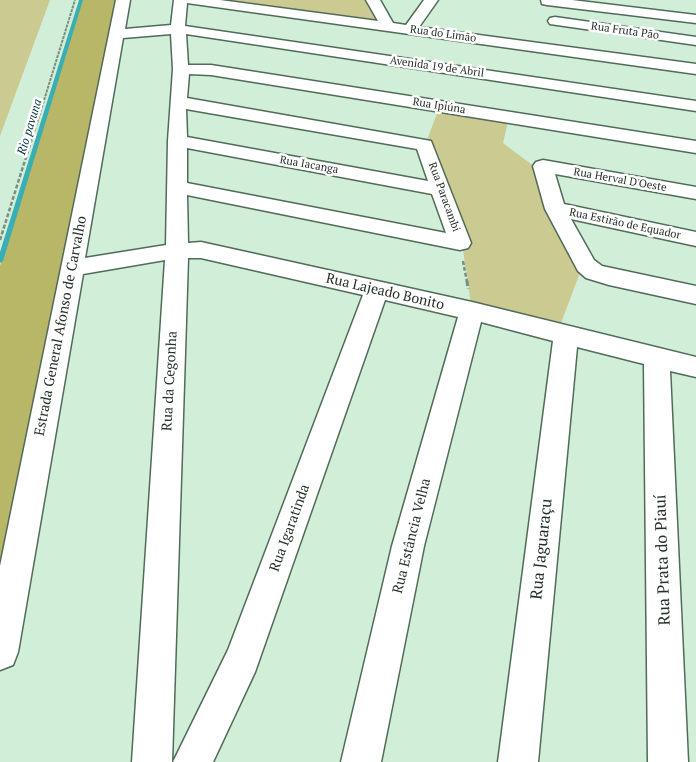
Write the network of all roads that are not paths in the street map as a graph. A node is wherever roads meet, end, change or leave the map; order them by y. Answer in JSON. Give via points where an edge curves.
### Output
{"nodes":[{"id":1,"x":123,"y":0,"type":"edge"},
{"id":2,"x":181,"y":0,"type":"edge"},
{"id":3,"x":190,"y":0,"type":"edge"},
{"id":4,"x":373,"y":0,"type":"edge"},
{"id":5,"x":431,"y":0,"type":"edge"},
{"id":6,"x":547,"y":0,"type":"edge"},
{"id":7,"x":696,"y":19,"type":"edge"},
{"id":8,"x":554,"y":21,"type":"junction"},
{"id":9,"x":388,"y":27,"type":"junction"},
{"id":10,"x":178,"y":29,"type":"junction"},
{"id":11,"x":410,"y":30,"type":"junction"},
{"id":12,"x":118,"y":34,"type":"junction"},
{"id":13,"x":493,"y":41,"type":"junction"},
{"id":14,"x":696,"y":41,"type":"edge"},
{"id":15,"x":552,"y":49,"type":"junction"},
{"id":16,"x":181,"y":69,"type":"junction"},
{"id":17,"x":696,"y":69,"type":"edge"},
{"id":18,"x":481,"y":74,"type":"junction"},
{"id":19,"x":178,"y":102,"type":"junction"},
{"id":20,"x":696,"y":106,"type":"edge"},
{"id":21,"x":468,"y":110,"type":"junction"},
{"id":22,"x":178,"y":141,"type":"junction"},
{"id":23,"x":696,"y":147,"type":"edge"},
{"id":24,"x":177,"y":187,"type":"junction"},
{"id":25,"x":440,"y":189,"type":"junction"},
{"id":26,"x":696,"y":193,"type":"edge"},
{"id":27,"x":555,"y":209,"type":"junction"},
{"id":28,"x":696,"y":238,"type":"edge"},
{"id":29,"x":176,"y":251,"type":"junction"},
{"id":30,"x":72,"y":268,"type":"junction"},
{"id":31,"x":376,"y":290,"type":"junction"},
{"id":32,"x":696,"y":295,"type":"edge"},
{"id":33,"x":472,"y":311,"type":"junction"},
{"id":34,"x":566,"y":337,"type":"junction"},
{"id":35,"x":657,"y":359,"type":"junction"},
{"id":36,"x":696,"y":368,"type":"edge"},
{"id":37,"x":0,"y":652,"type":"edge"},
{"id":38,"x":152,"y":762,"type":"edge"},
{"id":39,"x":193,"y":762,"type":"edge"},
{"id":40,"x":361,"y":762,"type":"edge"},
{"id":41,"x":518,"y":762,"type":"edge"},
{"id":42,"x":668,"y":762,"type":"edge"}],
"edges":[{"from":1,"to":12,"type":"street","name":"Estrada General Afonso de Carvalho"},
{"from":2,"to":10,"type":"street","name":"Rua da Cegonha"},
{"from":3,"to":9,"type":"street","name":"Rua do Limão"},
{"from":4,"to":9,"type":"street"},
{"from":5,"to":11,"type":"street"},
{"from":6,"to":7,"type":"street"},
{"from":6,"to":8,"type":"street"},
{"from":8,"to":14,"type":"street","name":"Rua Fruta Pão"},
{"from":8,"to":15,"type":"street"},
{"from":9,"to":11,"type":"street","name":"Rua do Limão"},
{"from":10,"to":12,"type":"street","name":"Avenida 19 de Abril"},
{"from":10,"to":16,"type":"street","name":"Rua da Cegonha"},
{"from":10,"to":18,"type":"street","name":"Avenida 19 de Abril"},
{"from":11,"to":13,"type":"street","name":"Rua do Limão"},
{"from":12,"to":30,"type":"street","name":"Estrada General Afonso de Carvalho"},
{"from":13,"to":15,"type":"street","name":"Rua do Limão"},
{"from":13,"to":18,"type":"street"},
{"from":15,"to":17,"type":"street","name":"Rua do Limão"},
{"from":16,"to":19,"type":"street","name":"Rua da Cegonha"},
{"from":16,"to":21,"type":"street","name":"Rua Ipiúna","via":[[211,70]]},
{"from":18,"to":20,"type":"street","name":"Avenida 19 de Abril"},
{"from":18,"to":21,"type":"street"},
{"from":19,"to":22,"type":"street","name":"Rua da Cegonha"},
{"from":19,"to":25,"type":"street","name":"Rua Paracambi","via":[[425,145]]},
{"from":21,"to":23,"type":"street","name":"Rua Ipiúna"},
{"from":22,"to":24,"type":"street","name":"Rua da Cegonha"},
{"from":22,"to":25,"type":"street","name":"Rua Iacanga"},
{"from":24,"to":25,"type":"street","name":"Rua Paracambi","via":[[460,243]]},
{"from":24,"to":29,"type":"street","name":"Rua da Cegonha"},
{"from":26,"to":27,"type":"street","name":"Rua Herval D'Oeste","via":[[543,166]]},
{"from":27,"to":28,"type":"street","name":"Rua Estirão de Equador"},
{"from":27,"to":32,"type":"street","via":[[586,265],[594,272]]},
{"from":29,"to":30,"type":"street","name":"Rua Lajeado Bonito"},
{"from":29,"to":31,"type":"street","name":"Rua Lajeado Bonito","via":[[201,250],[222,254]]},
{"from":29,"to":38,"type":"street","name":"Rua da Cegonha"},
{"from":30,"to":37,"type":"street","name":"Estrada General Afonso de Carvalho"},
{"from":31,"to":33,"type":"street","name":"Rua Lajeado Bonito"},
{"from":31,"to":39,"type":"street","name":"Rua Igaratinda","via":[[242,659]]},
{"from":33,"to":34,"type":"street","name":"Rua Lajeado Bonito"},
{"from":33,"to":40,"type":"street","name":"Rua Estância Velha","via":[[408,546]]},
{"from":34,"to":35,"type":"street","name":"Rua Lajeado Bonito"},
{"from":34,"to":41,"type":"street","name":"Rua Jaguaraçu"},
{"from":35,"to":36,"type":"street","name":"Rua Lajeado Bonito"},
{"from":35,"to":42,"type":"street","name":"Rua Prata do Piauí"}]}
